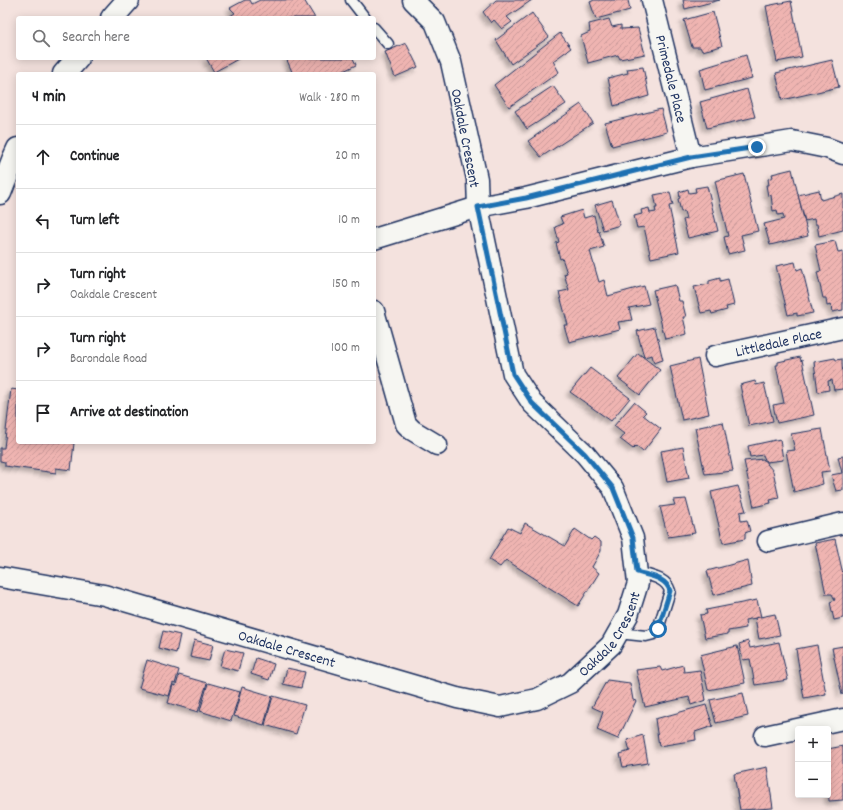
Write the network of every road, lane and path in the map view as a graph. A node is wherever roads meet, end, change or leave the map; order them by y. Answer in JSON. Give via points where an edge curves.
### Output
{"nodes":[{"id":1,"x":128,"y":0,"type":"edge"},
{"id":2,"x":351,"y":0,"type":"edge"},
{"id":3,"x":413,"y":0,"type":"edge"},
{"id":4,"x":652,"y":0,"type":"edge"},
{"id":5,"x":114,"y":16,"type":"edge"},
{"id":6,"x":363,"y":16,"type":"edge"},
{"id":7,"x":376,"y":30,"type":"edge"},
{"id":8,"x":388,"y":44,"type":"dead end"},
{"id":9,"x":76,"y":60,"type":"edge"},
{"id":10,"x":66,"y":72,"type":"edge"},
{"id":11,"x":16,"y":153,"type":"edge"},
{"id":12,"x":843,"y":154,"type":"edge"},
{"id":13,"x":691,"y":157,"type":"junction"},
{"id":14,"x":0,"y":193,"type":"edge"},
{"id":15,"x":478,"y":207,"type":"junction"},
{"id":16,"x":376,"y":238,"type":"edge"},
{"id":17,"x":376,"y":317,"type":"edge"},
{"id":18,"x":843,"y":328,"type":"edge"},
{"id":19,"x":714,"y":356,"type":"dead end"},
{"id":20,"x":437,"y":445,"type":"dead end"},
{"id":21,"x":843,"y":523,"type":"edge"},
{"id":22,"x":768,"y":541,"type":"dead end"},
{"id":23,"x":637,"y":572,"type":"junction"},
{"id":24,"x":0,"y":577,"type":"edge"},
{"id":25,"x":618,"y":633,"type":"junction"},
{"id":26,"x":843,"y":719,"type":"edge"},
{"id":27,"x":765,"y":736,"type":"dead end"}],
"edges":[{"from":1,"to":5,"type":"street"},
{"from":2,"to":6,"type":"lane"},
{"from":3,"to":15,"type":"street","name":"Oakdale Crescent","via":[[435,22],[451,62],[477,179]]},
{"from":4,"to":13,"type":"street","name":"Primedale Place"},
{"from":7,"to":8,"type":"lane"},
{"from":9,"to":10,"type":"street"},
{"from":11,"to":14,"type":"street"},
{"from":12,"to":13,"type":"street","via":[[792,141]]},
{"from":13,"to":15,"type":"street","via":[[526,198]]},
{"from":15,"to":16,"type":"street"},
{"from":15,"to":23,"type":"street","name":"Oakdale Crescent","via":[[513,374],[532,403],[585,454],[613,488],[633,538]]},
{"from":17,"to":20,"type":"street","via":[[406,424]]},
{"from":18,"to":19,"type":"street","name":"Littledale Place"},
{"from":21,"to":22,"type":"street"},
{"from":23,"to":25,"type":"street","name":"Oakdale Crescent","via":[[638,583],[628,615]]},
{"from":23,"to":25,"type":"lane","via":[[662,580],[670,591],[658,629],[654,634],[646,636]]},
{"from":24,"to":25,"type":"street","name":"Oakdale Crescent","via":[[104,595],[457,698],[500,707],[537,698],[570,683],[611,645]]},
{"from":26,"to":27,"type":"street"}]}
